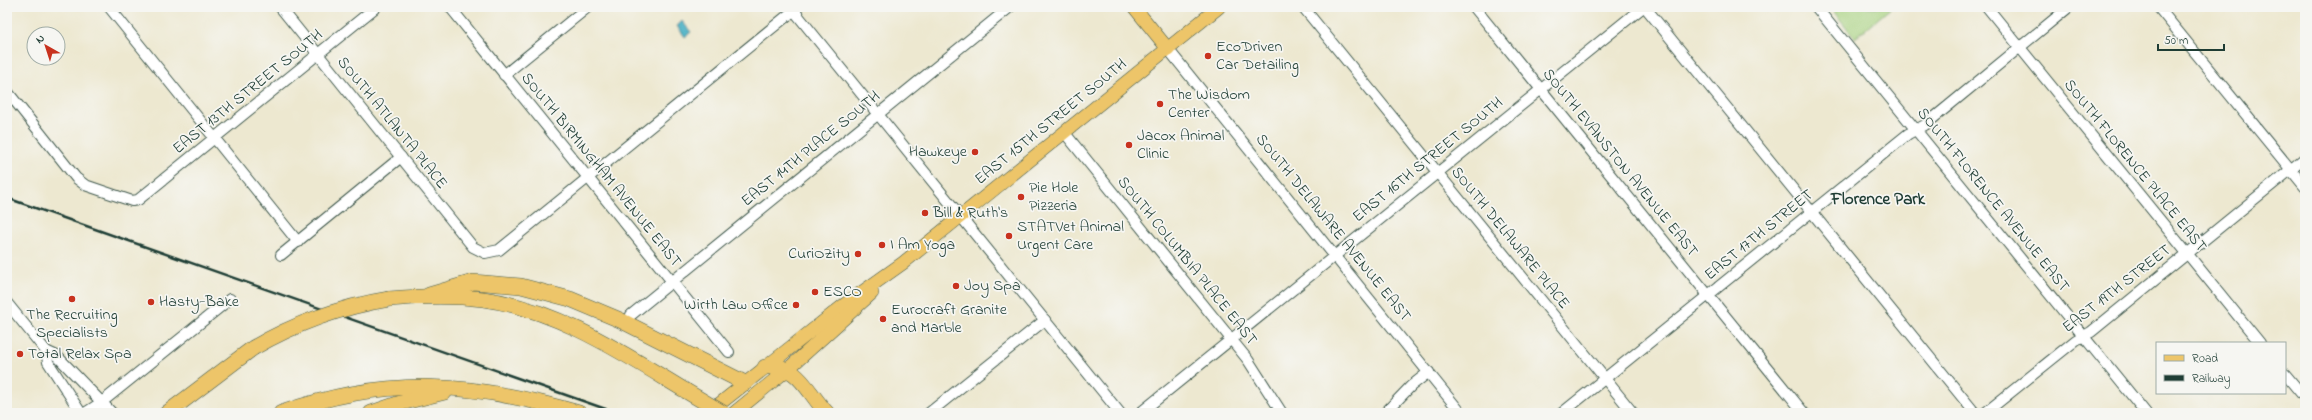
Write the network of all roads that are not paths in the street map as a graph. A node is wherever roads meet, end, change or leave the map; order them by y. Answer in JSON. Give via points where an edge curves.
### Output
{"nodes":[{"id":1,"x":109,"y":7,"type":"edge"},
{"id":2,"x":280,"y":7,"type":"edge"},
{"id":3,"x":376,"y":7,"type":"edge"},
{"id":4,"x":450,"y":7,"type":"edge"},
{"id":5,"x":588,"y":7,"type":"edge"},
{"id":6,"x":1010,"y":7,"type":"edge"},
{"id":7,"x":1134,"y":7,"type":"edge"},
{"id":8,"x":1219,"y":7,"type":"edge"},
{"id":9,"x":1303,"y":7,"type":"edge"},
{"id":10,"x":1474,"y":7,"type":"edge"},
{"id":11,"x":1644,"y":7,"type":"edge"},
{"id":12,"x":1816,"y":7,"type":"edge"},
{"id":13,"x":1987,"y":7,"type":"edge"},
{"id":14,"x":2069,"y":7,"type":"edge"},
{"id":15,"x":2158,"y":7,"type":"edge"},
{"id":16,"x":794,"y":8,"type":"edge"},
{"id":17,"x":2019,"y":47,"type":"junction"},
{"id":18,"x":1168,"y":49,"type":"junction"},
{"id":19,"x":318,"y":54,"type":"junction"},
{"id":20,"x":504,"y":75,"type":"junction"},
{"id":21,"x":1541,"y":89,"type":"junction"},
{"id":22,"x":7,"y":91,"type":"edge"},
{"id":23,"x":878,"y":114,"type":"junction"},
{"id":24,"x":1916,"y":130,"type":"junction"},
{"id":25,"x":1064,"y":132,"type":"junction"},
{"id":26,"x":214,"y":138,"type":"junction"},
{"id":27,"x":401,"y":157,"type":"junction"},
{"id":28,"x":2305,"y":158,"type":"edge"},
{"id":29,"x":2290,"y":169,"type":"junction"},
{"id":30,"x":1438,"y":173,"type":"junction"},
{"id":31,"x":588,"y":178,"type":"junction"},
{"id":32,"x":2305,"y":187,"type":"edge"},
{"id":33,"x":1812,"y":212,"type":"junction"},
{"id":34,"x":961,"y":216,"type":"junction"},
{"id":35,"x":298,"y":242,"type":"junction"},
{"id":36,"x":2187,"y":253,"type":"junction"},
{"id":37,"x":281,"y":255,"type":"dead end"},
{"id":38,"x":1333,"y":255,"type":"junction"},
{"id":39,"x":903,"y":262,"type":"junction"},
{"id":40,"x":671,"y":282,"type":"junction"},
{"id":41,"x":429,"y":295,"type":"junction"},
{"id":42,"x":1708,"y":296,"type":"junction"},
{"id":43,"x":230,"y":299,"type":"dead end"},
{"id":44,"x":7,"y":305,"type":"edge"},
{"id":45,"x":631,"y":315,"type":"dead end"},
{"id":46,"x":1045,"y":320,"type":"junction"},
{"id":47,"x":2084,"y":336,"type":"junction"},
{"id":48,"x":1231,"y":339,"type":"junction"},
{"id":49,"x":2259,"y":342,"type":"edge"},
{"id":50,"x":46,"y":351,"type":"junction"},
{"id":51,"x":729,"y":352,"type":"dead end"},
{"id":52,"x":765,"y":367,"type":"junction"},
{"id":53,"x":788,"y":369,"type":"junction"},
{"id":54,"x":1429,"y":372,"type":"junction"},
{"id":55,"x":2286,"y":375,"type":"edge"},
{"id":56,"x":1605,"y":378,"type":"junction"},
{"id":57,"x":745,"y":383,"type":"junction"},
{"id":58,"x":463,"y":388,"type":"junction"},
{"id":59,"x":2305,"y":398,"type":"edge"},
{"id":60,"x":102,"y":402,"type":"junction"},
{"id":61,"x":81,"y":413,"type":"edge"},
{"id":62,"x":85,"y":413,"type":"edge"},
{"id":63,"x":112,"y":413,"type":"edge"},
{"id":64,"x":167,"y":413,"type":"edge"},
{"id":65,"x":281,"y":413,"type":"edge"},
{"id":66,"x":371,"y":413,"type":"edge"},
{"id":67,"x":579,"y":413,"type":"edge"},
{"id":68,"x":708,"y":413,"type":"edge"},
{"id":69,"x":723,"y":413,"type":"edge"},
{"id":70,"x":734,"y":413,"type":"edge"},
{"id":71,"x":826,"y":413,"type":"edge"},
{"id":72,"x":929,"y":413,"type":"edge"},
{"id":73,"x":1120,"y":413,"type":"edge"},
{"id":74,"x":1140,"y":413,"type":"edge"},
{"id":75,"x":1282,"y":413,"type":"edge"},
{"id":76,"x":1385,"y":413,"type":"edge"},
{"id":77,"x":1461,"y":413,"type":"edge"},
{"id":78,"x":1562,"y":413,"type":"edge"},
{"id":79,"x":1633,"y":413,"type":"edge"},
{"id":80,"x":1804,"y":413,"type":"edge"},
{"id":81,"x":1975,"y":413,"type":"edge"},
{"id":82,"x":1985,"y":413,"type":"edge"},
{"id":83,"x":2146,"y":413,"type":"edge"}],
"edges":[{"from":1,"to":26,"type":"street"},
{"from":2,"to":19,"type":"street","name":"SOUTH ATLANTA PLACE"},
{"from":3,"to":19,"type":"street","name":"EAST 13TH STREET SOUTH"},
{"from":4,"to":20,"type":"street","name":"SOUTH BIRMINGHAM AVENUE EAST"},
{"from":5,"to":20,"type":"street"},
{"from":6,"to":23,"type":"street","name":"EAST 14TH PLACE SOUTH"},
{"from":7,"to":18,"type":"main road","name":"SOUTH DELAWARE AVENUE EAST"},
{"from":8,"to":18,"type":"main road","name":"EAST 15TH STREET SOUTH"},
{"from":9,"to":30,"type":"street","name":"SOUTH DELAWARE PLACE"},
{"from":10,"to":21,"type":"street","name":"SOUTH EVANSTON AVENUE EAST"},
{"from":11,"to":21,"type":"street","name":"EAST 16TH STREET SOUTH"},
{"from":11,"to":33,"type":"street"},
{"from":12,"to":24,"type":"street","name":"SOUTH FLORENCE AVENUE EAST"},
{"from":13,"to":17,"type":"street","name":"SOUTH FLORENCE PLACE EAST"},
{"from":14,"to":17,"type":"street","name":"EAST 17TH STREET"},
{"from":15,"to":29,"type":"street"},
{"from":16,"to":23,"type":"street"},
{"from":16,"to":31,"type":"street"},
{"from":17,"to":24,"type":"street","name":"EAST 17TH STREET"},
{"from":17,"to":36,"type":"street","name":"SOUTH FLORENCE PLACE EAST"},
{"from":18,"to":25,"type":"main road","name":"EAST 15TH STREET SOUTH"},
{"from":18,"to":38,"type":"street","name":"SOUTH DELAWARE AVENUE EAST"},
{"from":19,"to":26,"type":"street","name":"EAST 13TH STREET SOUTH"},
{"from":19,"to":27,"type":"street","name":"SOUTH ATLANTA PLACE"},
{"from":20,"to":31,"type":"street","name":"SOUTH BIRMINGHAM AVENUE EAST"},
{"from":21,"to":30,"type":"street","name":"EAST 16TH STREET SOUTH"},
{"from":21,"to":42,"type":"street","name":"SOUTH EVANSTON AVENUE EAST"},
{"from":22,"to":26,"type":"street","name":"EAST 13TH STREET SOUTH","via":[[85,186],[132,201],[138,200]]},
{"from":23,"to":34,"type":"street"},
{"from":23,"to":40,"type":"street","name":"EAST 14TH PLACE SOUTH"},
{"from":24,"to":33,"type":"street","name":"EAST 17TH STREET"},
{"from":24,"to":47,"type":"street","name":"SOUTH FLORENCE AVENUE EAST"},
{"from":25,"to":34,"type":"main road","name":"EAST 15TH STREET SOUTH"},
{"from":25,"to":48,"type":"street","name":"SOUTH COLUMBIA PLACE EAST"},
{"from":26,"to":35,"type":"street"},
{"from":27,"to":31,"type":"street","name":"SOUTH ATLANTA PLACE","via":[[472,247],[485,253],[499,250]]},
{"from":27,"to":35,"type":"street"},
{"from":28,"to":29,"type":"street","name":"EAST 19TH STREET"},
{"from":29,"to":32,"type":"street"},
{"from":29,"to":36,"type":"street","name":"EAST 19TH STREET"},
{"from":30,"to":38,"type":"street","name":"EAST 16TH STREET SOUTH"},
{"from":30,"to":56,"type":"street","name":"SOUTH DELAWARE PLACE"},
{"from":31,"to":40,"type":"street","name":"SOUTH BIRMINGHAM AVENUE EAST"},
{"from":33,"to":42,"type":"street","name":"EAST 17TH STREET"},
{"from":33,"to":81,"type":"street"},
{"from":34,"to":39,"type":"main road","name":"EAST 15TH STREET SOUTH"},
{"from":34,"to":46,"type":"street"},
{"from":35,"to":37,"type":"street"},
{"from":36,"to":47,"type":"street","name":"EAST 19TH STREET"},
{"from":36,"to":49,"type":"street","name":"SOUTH FLORENCE PLACE EAST"},
{"from":38,"to":48,"type":"street","name":"EAST 16TH STREET SOUTH"},
{"from":38,"to":54,"type":"street","name":"SOUTH DELAWARE AVENUE EAST"},
{"from":39,"to":52,"type":"main road","name":"EAST 15TH STREET SOUTH","via":[[844,304]]},
{"from":39,"to":53,"type":"main road","name":"EAST 15TH STREET SOUTH"},
{"from":40,"to":45,"type":"street","name":"EAST 14TH PLACE SOUTH"},
{"from":40,"to":51,"type":"street","name":"SOUTH BIRMINGHAM AVENUE EAST"},
{"from":41,"to":57,"type":"highway","via":[[474,282],[521,286],[570,299],[620,320]]},
{"from":41,"to":64,"type":"highway","bridge":true,"via":[[360,303],[280,332],[253,348]]},
{"from":41,"to":69,"type":"highway","bridge":true,"via":[[484,299],[540,313],[589,335]]},
{"from":42,"to":56,"type":"street","name":"EAST 17TH STREET"},
{"from":42,"to":80,"type":"street","name":"SOUTH EVANSTON AVENUE EAST"},
{"from":43,"to":60,"type":"street"},
{"from":44,"to":50,"type":"street"},
{"from":46,"to":72,"type":"street"},
{"from":46,"to":73,"type":"street"},
{"from":47,"to":82,"type":"street","name":"EAST 19TH STREET"},
{"from":47,"to":83,"type":"street","name":"SOUTH FLORENCE AVENUE EAST"},
{"from":48,"to":74,"type":"street","name":"EAST 16TH STREET SOUTH"},
{"from":48,"to":75,"type":"street","name":"SOUTH COLUMBIA PLACE EAST","via":[[1263,381]]},
{"from":50,"to":60,"type":"street","via":[[57,356]]},
{"from":50,"to":61,"type":"street","via":[[48,362]]},
{"from":52,"to":53,"type":"highway","via":[[782,366]]},
{"from":52,"to":57,"type":"main road","name":"EAST 15TH STREET SOUTH"},
{"from":53,"to":70,"type":"main road","name":"EAST 15TH STREET SOUTH"},
{"from":53,"to":71,"type":"highway","via":[[799,378]]},
{"from":54,"to":76,"type":"street","via":[[1411,386]]},
{"from":54,"to":77,"type":"street","name":"SOUTH DELAWARE AVENUE EAST"},
{"from":55,"to":59,"type":"street"},
{"from":56,"to":78,"type":"street","name":"EAST 17TH STREET"},
{"from":56,"to":79,"type":"street","name":"SOUTH DELAWARE PLACE"},
{"from":57,"to":68,"type":"main road","name":"EAST 15TH STREET SOUTH"},
{"from":58,"to":65,"type":"highway","via":[[412,386],[376,389],[324,399]]},
{"from":58,"to":66,"type":"highway"},
{"from":58,"to":67,"type":"highway","via":[[524,398]]},
{"from":60,"to":62,"type":"street"},
{"from":60,"to":63,"type":"street"}]}
